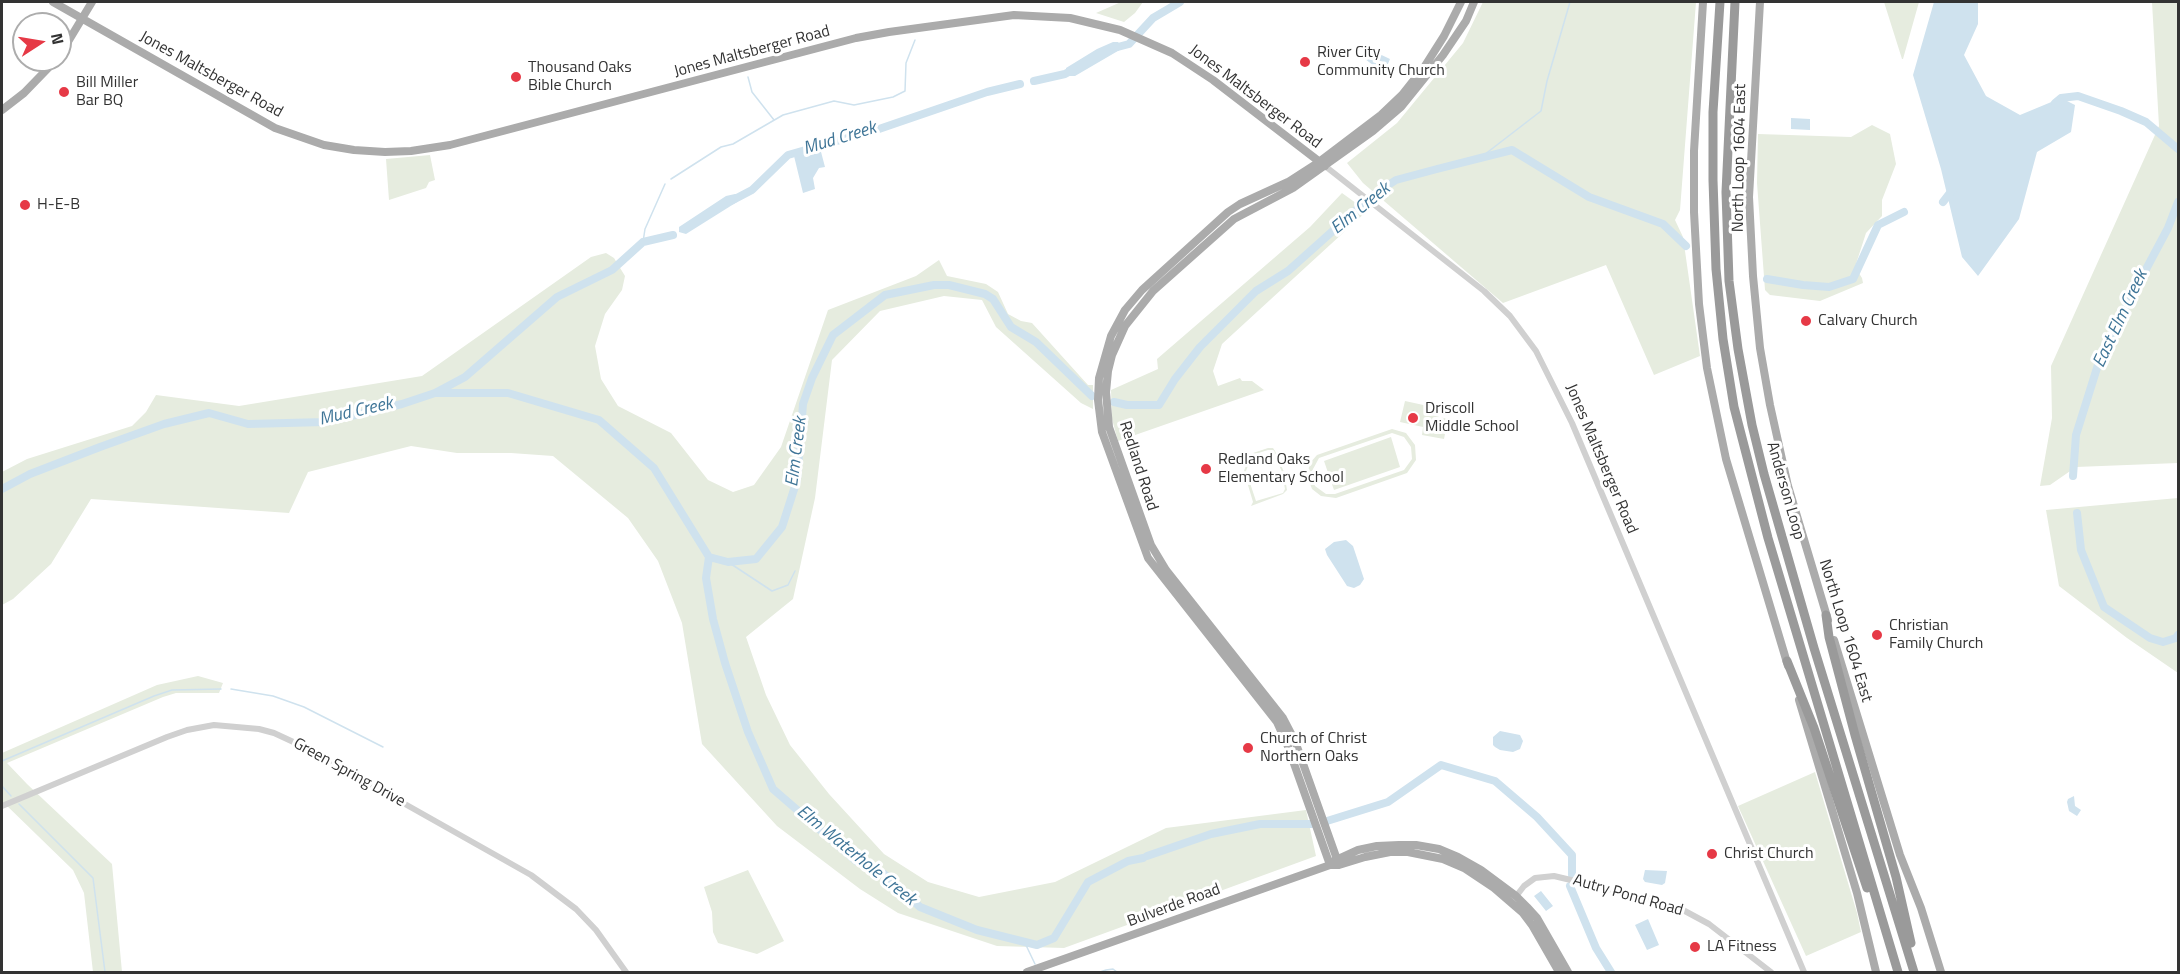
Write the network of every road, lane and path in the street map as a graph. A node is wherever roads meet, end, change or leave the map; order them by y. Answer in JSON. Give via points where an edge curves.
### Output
{"nodes":[{"id":1,"x":52,"y":2,"type":"edge"},
{"id":2,"x":92,"y":2,"type":"edge"},
{"id":3,"x":1461,"y":2,"type":"edge"},
{"id":4,"x":1474,"y":2,"type":"edge"},
{"id":5,"x":1703,"y":2,"type":"edge"},
{"id":6,"x":1720,"y":2,"type":"edge"},
{"id":7,"x":1735,"y":2,"type":"edge"},
{"id":8,"x":1760,"y":2,"type":"edge"},
{"id":9,"x":82,"y":19,"type":"junction"},
{"id":10,"x":72,"y":35,"type":"edge"},
{"id":11,"x":44,"y":72,"type":"edge"},
{"id":12,"x":2,"y":110,"type":"edge"},
{"id":13,"x":1322,"y":164,"type":"junction"},
{"id":14,"x":1826,"y":615,"type":"junction"},
{"id":15,"x":1787,"y":661,"type":"junction"},
{"id":16,"x":2,"y":806,"type":"edge"},
{"id":17,"x":1338,"y":861,"type":"junction"},
{"id":18,"x":1330,"y":865,"type":"junction"},
{"id":19,"x":1514,"y":899,"type":"junction"},
{"id":20,"x":627,"y":972,"type":"edge"},
{"id":21,"x":1027,"y":972,"type":"edge"},
{"id":22,"x":1559,"y":972,"type":"edge"},
{"id":23,"x":1568,"y":972,"type":"edge"},
{"id":24,"x":1771,"y":972,"type":"edge"},
{"id":25,"x":1804,"y":972,"type":"edge"},
{"id":26,"x":1876,"y":972,"type":"edge"},
{"id":27,"x":1897,"y":972,"type":"edge"},
{"id":28,"x":1914,"y":972,"type":"edge"},
{"id":29,"x":1941,"y":972,"type":"edge"}],
"edges":[{"from":1,"to":9,"type":"main road","name":"Jones Maltsberger Road"},
{"from":2,"to":9,"type":"main road"},
{"from":3,"to":13,"type":"main road","name":"Redland Road","via":[[1432,56],[1402,95]]},
{"from":4,"to":13,"type":"main road","name":"Redland Road","via":[[1457,36],[1409,99],[1379,126]]},
{"from":5,"to":15,"type":"main road","via":[[1694,212],[1707,368],[1726,459]]},
{"from":6,"to":27,"type":"highway","name":"Anderson Loop","via":[[1713,180],[1717,281],[1734,407],[1768,538]]},
{"from":7,"to":28,"type":"highway","name":"Anderson Loop","via":[[1726,192],[1729,281],[1752,425],[1814,648]]},
{"from":8,"to":14,"type":"main road","name":"North Loop 1604 East","via":[[1749,197],[1758,324],[1788,486]]},
{"from":9,"to":10,"type":"main road"},
{"from":9,"to":13,"type":"main road","name":"Jones Maltsberger Road","via":[[275,128],[324,145],[385,152],[450,145],[856,38],[994,17],[1029,14],[1070,18],[1156,44],[1195,67]]},
{"from":11,"to":12,"type":"main road"},
{"from":13,"to":17,"type":"main road","name":"Redland Road","via":[[1283,194],[1234,219],[1153,291],[1119,339],[1108,371],[1106,392],[1109,427],[1150,545],[1283,718]]},
{"from":13,"to":18,"type":"main road","name":"Redland Road","via":[[1228,212],[1142,290],[1111,336],[1101,368],[1098,400],[1102,432],[1148,558],[1276,722]]},
{"from":13,"to":25,"type":"street","name":"Jones Maltsberger Road","via":[[1497,302],[1544,364]]},
{"from":14,"to":28,"type":"highway","via":[[1896,877]]},
{"from":14,"to":29,"type":"main road","name":"North Loop 1604 East","via":[[1900,855]]},
{"from":15,"to":26,"type":"main road","via":[[1857,893]]},
{"from":15,"to":27,"type":"highway","via":[[1814,728]]},
{"from":16,"to":20,"type":"street","name":"Green Spring Drive","via":[[187,730],[228,725],[274,733],[555,891],[596,930]]},
{"from":17,"to":18,"type":"main road","name":"Bulverde Road"},
{"from":17,"to":19,"type":"main road","name":"Bulverde Road","via":[[1389,852],[1443,859]]},
{"from":18,"to":21,"type":"main road","name":"Bulverde Road"},
{"from":19,"to":22,"type":"main road","name":"Bulverde Road"},
{"from":19,"to":23,"type":"main road","name":"Bulverde Road","via":[[1537,918]]},
{"from":19,"to":24,"type":"street","name":"Autry Pond Road","via":[[1535,878],[1554,876],[1659,901],[1709,924]]}]}
